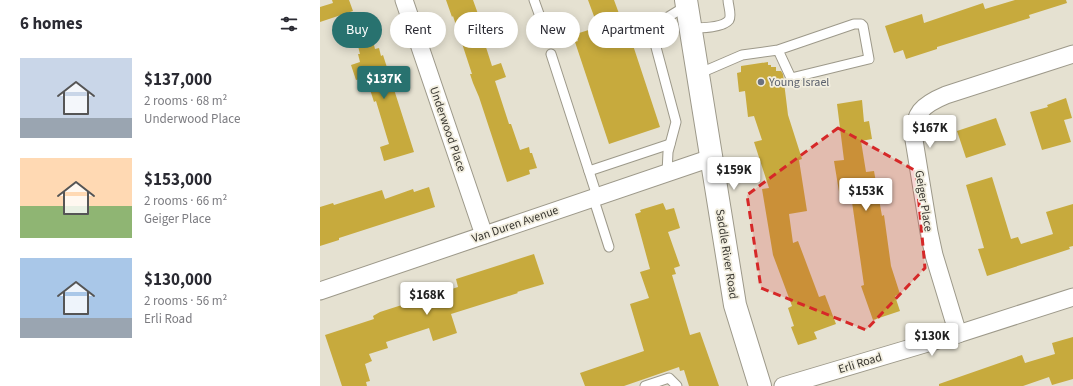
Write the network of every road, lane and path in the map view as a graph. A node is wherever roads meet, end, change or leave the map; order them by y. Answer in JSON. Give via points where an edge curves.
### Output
{"nodes":[{"id":1,"x":404,"y":0,"type":"edge"},
{"id":2,"x":534,"y":0,"type":"edge"},
{"id":3,"x":728,"y":0,"type":"edge"},
{"id":4,"x":687,"y":3,"type":"edge"},
{"id":5,"x":538,"y":12,"type":"edge"},
{"id":6,"x":691,"y":28,"type":"junction"},
{"id":7,"x":778,"y":50,"type":"junction"},
{"id":8,"x":551,"y":54,"type":"dead end"},
{"id":9,"x":1073,"y":54,"type":"edge"},
{"id":10,"x":698,"y":74,"type":"junction"},
{"id":11,"x":670,"y":144,"type":"junction"},
{"id":12,"x":711,"y":158,"type":"junction"},
{"id":13,"x":589,"y":171,"type":"junction"},
{"id":14,"x":667,"y":173,"type":"junction"},
{"id":15,"x":595,"y":196,"type":"junction"},
{"id":16,"x":484,"y":236,"type":"junction"},
{"id":17,"x":609,"y":248,"type":"dead end"},
{"id":18,"x":320,"y":292,"type":"edge"},
{"id":19,"x":1073,"y":297,"type":"edge"},
{"id":20,"x":958,"y":334,"type":"junction"},
{"id":21,"x":645,"y":386,"type":"edge"},
{"id":22,"x":677,"y":386,"type":"edge"},
{"id":23,"x":760,"y":386,"type":"edge"},
{"id":24,"x":784,"y":386,"type":"edge"}],
"edges":[{"from":1,"to":16,"type":"street","name":"Underwood Place"},
{"from":2,"to":5,"type":"lane"},
{"from":3,"to":6,"type":"lane","via":[[730,15],[727,22],[712,27]]},
{"from":4,"to":6,"type":"main road","name":"Saddle River Road"},
{"from":4,"to":11,"type":"lane","via":[[655,25],[653,36],[676,122]]},
{"from":6,"to":10,"type":"main road","name":"Saddle River Road"},
{"from":7,"to":7,"type":"lane","via":[[791,78],[869,59],[865,30],[858,24],[850,24]]},
{"from":7,"to":10,"type":"lane","via":[[742,55]]},
{"from":8,"to":13,"type":"lane"},
{"from":9,"to":20,"type":"street","name":"Geiger Place","via":[[946,95],[924,107],[916,116],[914,140],[929,232]]},
{"from":10,"to":12,"type":"main road","name":"Saddle River Road"},
{"from":11,"to":13,"type":"lane"},
{"from":11,"to":14,"type":"lane"},
{"from":12,"to":14,"type":"street","name":"Van Duren Avenue"},
{"from":12,"to":23,"type":"main road","name":"Saddle River Road","via":[[735,306]]},
{"from":13,"to":15,"type":"lane"},
{"from":14,"to":15,"type":"street","name":"Van Duren Avenue"},
{"from":15,"to":16,"type":"street","name":"Van Duren Avenue"},
{"from":15,"to":17,"type":"lane"},
{"from":16,"to":18,"type":"street","name":"Van Duren Avenue"},
{"from":19,"to":20,"type":"street","name":"Erli Road"},
{"from":20,"to":24,"type":"street","name":"Erli Road"},
{"from":21,"to":22,"type":"lane","via":[[669,378]]}]}
